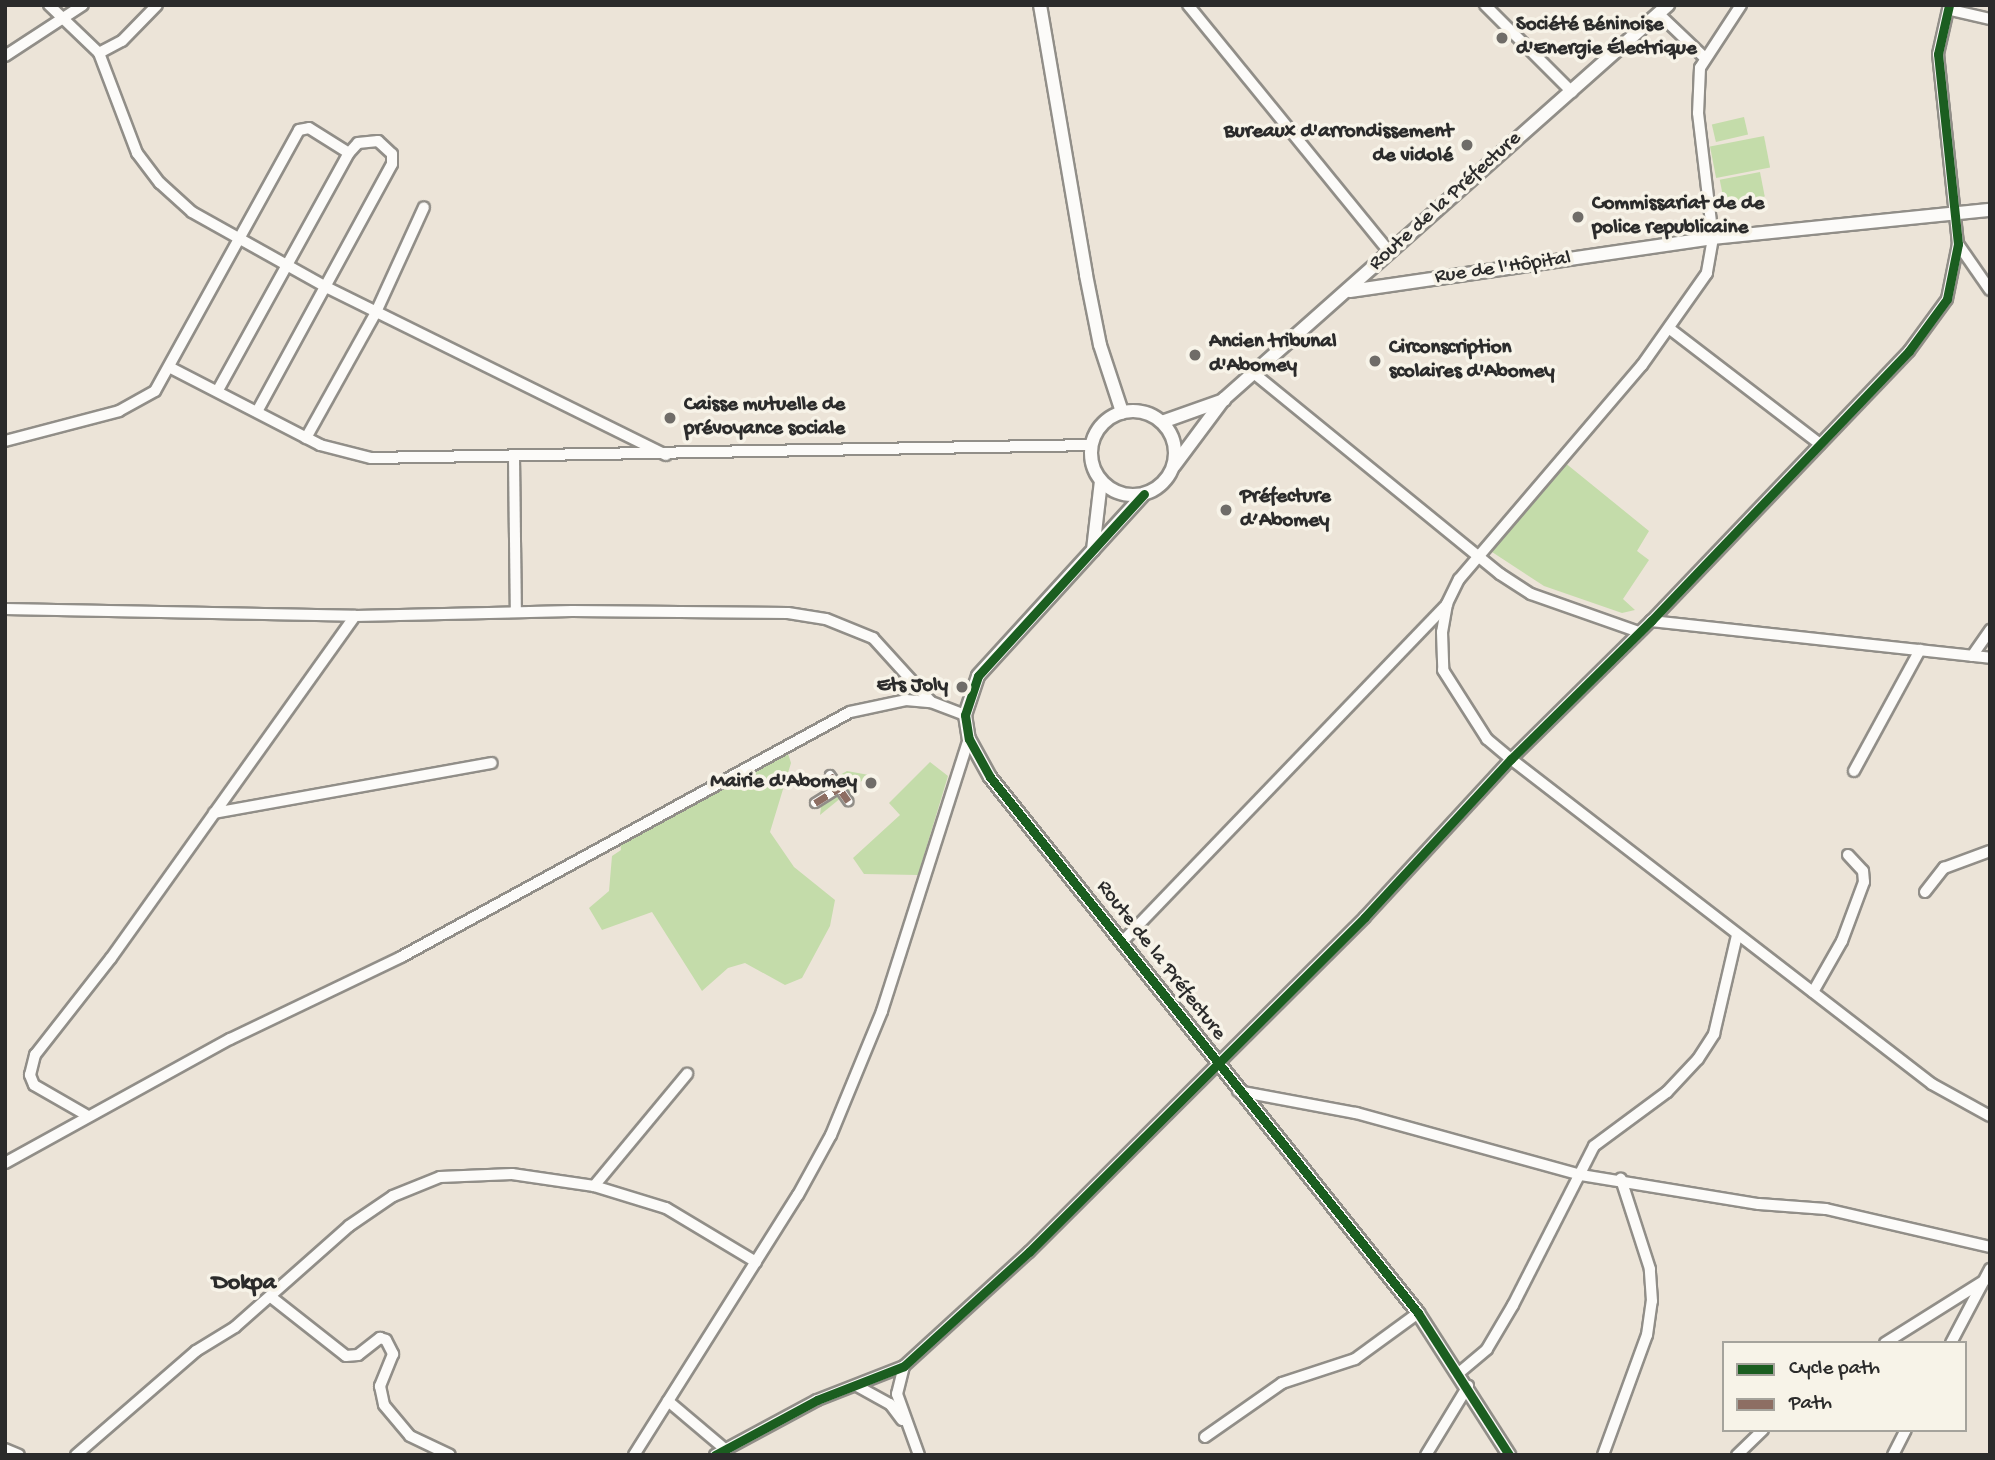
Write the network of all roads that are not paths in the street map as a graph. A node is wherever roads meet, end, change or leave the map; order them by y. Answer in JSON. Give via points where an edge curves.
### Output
{"nodes":[{"id":1,"x":49,"y":5,"type":"edge"},
{"id":2,"x":83,"y":5,"type":"edge"},
{"id":3,"x":157,"y":5,"type":"edge"},
{"id":4,"x":1040,"y":5,"type":"edge"},
{"id":5,"x":1188,"y":5,"type":"edge"},
{"id":6,"x":1485,"y":5,"type":"edge"},
{"id":7,"x":1741,"y":5,"type":"edge"},
{"id":8,"x":1950,"y":7,"type":"edge"},
{"id":9,"x":1664,"y":10,"type":"edge"},
{"id":10,"x":59,"y":19,"type":"junction"},
{"id":11,"x":1990,"y":19,"type":"edge"},
{"id":12,"x":99,"y":53,"type":"junction"},
{"id":13,"x":5,"y":56,"type":"edge"},
{"id":14,"x":1704,"y":57,"type":"junction"},
{"id":15,"x":1572,"y":92,"type":"junction"},
{"id":16,"x":349,"y":153,"type":"junction"},
{"id":17,"x":424,"y":206,"type":"dead end"},
{"id":18,"x":1990,"y":210,"type":"edge"},
{"id":19,"x":1956,"y":215,"type":"junction"},
{"id":20,"x":1713,"y":239,"type":"junction"},
{"id":21,"x":239,"y":240,"type":"junction"},
{"id":22,"x":1958,"y":244,"type":"junction"},
{"id":23,"x":1388,"y":250,"type":"junction"},
{"id":24,"x":287,"y":266,"type":"junction"},
{"id":25,"x":328,"y":288,"type":"junction"},
{"id":26,"x":1350,"y":290,"type":"junction"},
{"id":27,"x":1990,"y":290,"type":"edge"},
{"id":28,"x":376,"y":312,"type":"junction"},
{"id":29,"x":1670,"y":329,"type":"junction"},
{"id":30,"x":171,"y":368,"type":"junction"},
{"id":31,"x":1256,"y":375,"type":"junction"},
{"id":32,"x":218,"y":390,"type":"junction"},
{"id":33,"x":1224,"y":399,"type":"junction"},
{"id":34,"x":257,"y":412,"type":"junction"},
{"id":35,"x":1122,"y":412,"type":"junction"},
{"id":36,"x":1162,"y":422,"type":"junction"},
{"id":37,"x":306,"y":438,"type":"junction"},
{"id":38,"x":5,"y":441,"type":"edge"},
{"id":39,"x":1821,"y":444,"type":"junction"},
{"id":40,"x":1092,"y":445,"type":"junction"},
{"id":41,"x":668,"y":456,"type":"junction"},
{"id":42,"x":514,"y":458,"type":"junction"},
{"id":43,"x":1174,"y":467,"type":"junction"},
{"id":44,"x":1101,"y":481,"type":"junction"},
{"id":45,"x":1144,"y":494,"type":"junction"},
{"id":46,"x":1093,"y":551,"type":"junction"},
{"id":47,"x":1477,"y":556,"type":"junction"},
{"id":48,"x":1447,"y":604,"type":"junction"},
{"id":49,"x":5,"y":609,"type":"edge"},
{"id":50,"x":516,"y":612,"type":"junction"},
{"id":51,"x":355,"y":616,"type":"junction"},
{"id":52,"x":1651,"y":621,"type":"junction"},
{"id":53,"x":1990,"y":630,"type":"edge"},
{"id":54,"x":1639,"y":632,"type":"junction"},
{"id":55,"x":1920,"y":650,"type":"junction"},
{"id":56,"x":1972,"y":656,"type":"junction"},
{"id":57,"x":1990,"y":658,"type":"edge"},
{"id":58,"x":931,"y":702,"type":"junction"},
{"id":59,"x":965,"y":715,"type":"junction"},
{"id":60,"x":969,"y":739,"type":"junction"},
{"id":61,"x":1511,"y":759,"type":"junction"},
{"id":62,"x":492,"y":763,"type":"dead end"},
{"id":63,"x":1854,"y":771,"type":"dead end"},
{"id":64,"x":830,"y":775,"type":"dead end"},
{"id":65,"x":839,"y":788,"type":"junction"},
{"id":66,"x":848,"y":801,"type":"dead end"},
{"id":67,"x":816,"y":803,"type":"dead end"},
{"id":68,"x":214,"y":813,"type":"junction"},
{"id":69,"x":1990,"y":851,"type":"edge"},
{"id":70,"x":1848,"y":855,"type":"dead end"},
{"id":71,"x":1925,"y":891,"type":"dead end"},
{"id":72,"x":1737,"y":934,"type":"junction"},
{"id":73,"x":1122,"y":942,"type":"junction"},
{"id":74,"x":1813,"y":992,"type":"junction"},
{"id":75,"x":1220,"y":1065,"type":"junction"},
{"id":76,"x":687,"y":1074,"type":"dead end"},
{"id":77,"x":1238,"y":1091,"type":"junction"},
{"id":78,"x":88,"y":1116,"type":"junction"},
{"id":79,"x":1990,"y":1116,"type":"edge"},
{"id":80,"x":5,"y":1163,"type":"edge"},
{"id":81,"x":1581,"y":1175,"type":"junction"},
{"id":82,"x":1621,"y":1179,"type":"junction"},
{"id":83,"x":594,"y":1186,"type":"junction"},
{"id":84,"x":1990,"y":1247,"type":"edge"},
{"id":85,"x":756,"y":1262,"type":"junction"},
{"id":86,"x":1990,"y":1269,"type":"edge"},
{"id":87,"x":1984,"y":1281,"type":"junction"},
{"id":88,"x":271,"y":1297,"type":"junction"},
{"id":89,"x":1418,"y":1312,"type":"junction"},
{"id":90,"x":1888,"y":1341,"type":"edge"},
{"id":91,"x":1952,"y":1341,"type":"edge"},
{"id":92,"x":904,"y":1366,"type":"junction"},
{"id":93,"x":1460,"y":1372,"type":"junction"},
{"id":94,"x":857,"y":1386,"type":"junction"},
{"id":95,"x":1468,"y":1386,"type":"junction"},
{"id":96,"x":668,"y":1401,"type":"junction"},
{"id":97,"x":904,"y":1422,"type":"junction"},
{"id":98,"x":1761,"y":1432,"type":"edge"},
{"id":99,"x":1905,"y":1432,"type":"edge"},
{"id":100,"x":1205,"y":1437,"type":"dead end"},
{"id":101,"x":5,"y":1449,"type":"edge"},
{"id":102,"x":726,"y":1450,"type":"junction"},
{"id":103,"x":19,"y":1455,"type":"edge"},
{"id":104,"x":76,"y":1455,"type":"edge"},
{"id":105,"x":450,"y":1455,"type":"edge"},
{"id":106,"x":634,"y":1455,"type":"edge"},
{"id":107,"x":715,"y":1455,"type":"edge"},
{"id":108,"x":919,"y":1455,"type":"edge"},
{"id":109,"x":1426,"y":1455,"type":"edge"},
{"id":110,"x":1509,"y":1455,"type":"edge"},
{"id":111,"x":1603,"y":1455,"type":"edge"},
{"id":112,"x":1737,"y":1455,"type":"edge"},
{"id":113,"x":1893,"y":1455,"type":"edge"}],
"edges":[{"from":1,"to":10,"type":"street"},
{"from":2,"to":10,"type":"street"},
{"from":3,"to":12,"type":"street","via":[[122,41]]},
{"from":4,"to":35,"type":"street","via":[[1100,345]]},
{"from":5,"to":23,"type":"street"},
{"from":6,"to":15,"type":"street"},
{"from":7,"to":14,"type":"street"},
{"from":8,"to":11,"type":"street"},
{"from":8,"to":19,"type":"street","via":[[1938,54]]},
{"from":9,"to":14,"type":"street"},
{"from":9,"to":15,"type":"street","name":"Route de la Préfecture"},
{"from":10,"to":12,"type":"street"},
{"from":10,"to":13,"type":"street"},
{"from":12,"to":21,"type":"street","via":[[137,153],[177,199]]},
{"from":14,"to":20,"type":"street","via":[[1698,113]]},
{"from":15,"to":23,"type":"street","name":"Route de la Préfecture"},
{"from":16,"to":21,"type":"street","via":[[309,128],[299,130]]},
{"from":16,"to":24,"type":"street"},
{"from":16,"to":25,"type":"street","via":[[358,143],[378,141],[392,154],[392,164]]},
{"from":17,"to":28,"type":"street"},
{"from":18,"to":19,"type":"street","name":"Rue de l'Hôpital"},
{"from":19,"to":20,"type":"street","name":"Rue de l'Hôpital"},
{"from":19,"to":22,"type":"street"},
{"from":20,"to":26,"type":"street","name":"Rue de l'Hôpital"},
{"from":20,"to":29,"type":"street","via":[[1707,273]]},
{"from":21,"to":24,"type":"street"},
{"from":21,"to":30,"type":"street"},
{"from":22,"to":27,"type":"street"},
{"from":22,"to":39,"type":"street","via":[[1947,299],[1909,351]]},
{"from":23,"to":26,"type":"street","name":"Route de la Préfecture"},
{"from":24,"to":25,"type":"street"},
{"from":24,"to":32,"type":"street"},
{"from":25,"to":28,"type":"street"},
{"from":25,"to":34,"type":"street"},
{"from":26,"to":31,"type":"street","name":"Route de la Préfecture"},
{"from":28,"to":37,"type":"street"},
{"from":28,"to":41,"type":"street"},
{"from":29,"to":39,"type":"street"},
{"from":29,"to":47,"type":"street"},
{"from":30,"to":32,"type":"street"},
{"from":30,"to":38,"type":"street","via":[[155,391],[137,403]]},
{"from":31,"to":33,"type":"street","name":"Route de la Préfecture"},
{"from":31,"to":47,"type":"street"},
{"from":32,"to":34,"type":"street"},
{"from":33,"to":36,"type":"street","name":"Route de la Préfecture"},
{"from":33,"to":43,"type":"street","name":"Route de la Préfecture"},
{"from":34,"to":37,"type":"street"},
{"from":35,"to":36,"type":"street","via":[[1143,412]]},
{"from":35,"to":40,"type":"street","via":[[1099,428]]},
{"from":36,"to":43,"type":"street","via":[[1173,438]]},
{"from":37,"to":42,"type":"street","via":[[345,454],[371,458]]},
{"from":39,"to":52,"type":"street"},
{"from":40,"to":41,"type":"street"},
{"from":40,"to":44,"type":"street","via":[[1092,464]]},
{"from":41,"to":42,"type":"street"},
{"from":42,"to":50,"type":"street"},
{"from":43,"to":45,"type":"street","via":[[1162,484]]},
{"from":44,"to":45,"type":"street","via":[[1125,495]]},
{"from":44,"to":46,"type":"street"},
{"from":45,"to":46,"type":"street","name":"Route de la Préfecture"},
{"from":46,"to":59,"type":"street","name":"Route de la Préfecture","via":[[978,676]]},
{"from":47,"to":48,"type":"street"},
{"from":47,"to":54,"type":"street","via":[[1531,594]]},
{"from":48,"to":61,"type":"street","via":[[1443,670],[1487,739]]},
{"from":48,"to":73,"type":"street"},
{"from":49,"to":51,"type":"street"},
{"from":50,"to":51,"type":"street"},
{"from":50,"to":58,"type":"street","via":[[788,613],[827,618],[873,638]]},
{"from":51,"to":68,"type":"street"},
{"from":52,"to":54,"type":"street"},
{"from":52,"to":55,"type":"street"},
{"from":53,"to":56,"type":"street"},
{"from":54,"to":61,"type":"street"},
{"from":55,"to":56,"type":"street"},
{"from":55,"to":63,"type":"street"},
{"from":56,"to":57,"type":"street"},
{"from":58,"to":59,"type":"street"},
{"from":58,"to":78,"type":"street","via":[[906,701],[850,712],[401,957],[230,1038]]},
{"from":59,"to":60,"type":"street","name":"Route de la Préfecture"},
{"from":60,"to":73,"type":"street","name":"Route de la Préfecture","via":[[990,777]]},
{"from":60,"to":85,"type":"street","via":[[864,1063],[818,1159]]},
{"from":61,"to":72,"type":"street"},
{"from":61,"to":75,"type":"street"},
{"from":62,"to":68,"type":"street"},
{"from":64,"to":65,"type":"street"},
{"from":65,"to":66,"type":"street"},
{"from":65,"to":67,"type":"street"},
{"from":68,"to":78,"type":"street","via":[[30,1064],[34,1085]]},
{"from":69,"to":71,"type":"street","via":[[1944,868]]},
{"from":70,"to":74,"type":"street","via":[[1863,871],[1864,882],[1842,941]]},
{"from":72,"to":74,"type":"street"},
{"from":72,"to":81,"type":"street","via":[[1714,1034],[1698,1059],[1668,1092],[1594,1146]]},
{"from":73,"to":75,"type":"street","name":"Route de la Préfecture"},
{"from":74,"to":79,"type":"street","via":[[1933,1084]]},
{"from":75,"to":77,"type":"street","name":"Route de la Préfecture"},
{"from":75,"to":92,"type":"street","via":[[1029,1252]]},
{"from":76,"to":83,"type":"street"},
{"from":77,"to":81,"type":"street","via":[[1356,1113]]},
{"from":77,"to":89,"type":"street","name":"Route de la Préfecture"},
{"from":78,"to":80,"type":"street"},
{"from":81,"to":82,"type":"street"},
{"from":81,"to":93,"type":"street","via":[[1487,1349]]},
{"from":82,"to":84,"type":"street","via":[[1759,1204],[1826,1209]]},
{"from":82,"to":111,"type":"street","via":[[1650,1269],[1652,1301],[1647,1335]]},
{"from":83,"to":85,"type":"street","via":[[666,1208]]},
{"from":83,"to":88,"type":"street","via":[[479,1173],[413,1185],[349,1226]]},
{"from":85,"to":96,"type":"street"},
{"from":86,"to":87,"type":"street"},
{"from":87,"to":90,"type":"street"},
{"from":87,"to":91,"type":"street"},
{"from":88,"to":104,"type":"street","via":[[223,1338],[196,1351]]},
{"from":88,"to":105,"type":"street","via":[[346,1356],[359,1355],[380,1338],[386,1340],[393,1354],[380,1386],[384,1405],[410,1436]]},
{"from":89,"to":93,"type":"street","name":"Route de la Préfecture"},
{"from":89,"to":100,"type":"street","via":[[1355,1359],[1282,1383]]},
{"from":92,"to":94,"type":"street"},
{"from":92,"to":97,"type":"street","via":[[897,1394]]},
{"from":93,"to":95,"type":"street","name":"Route de la Préfecture"},
{"from":94,"to":97,"type":"street","via":[[890,1404]]},
{"from":94,"to":102,"type":"street","via":[[817,1399]]},
{"from":95,"to":109,"type":"street"},
{"from":95,"to":110,"type":"street","name":"Route de la Préfecture"},
{"from":96,"to":102,"type":"street"},
{"from":96,"to":106,"type":"street"},
{"from":97,"to":108,"type":"street"},
{"from":98,"to":112,"type":"street"},
{"from":99,"to":113,"type":"street"},
{"from":101,"to":103,"type":"street"},
{"from":102,"to":107,"type":"street"}]}
